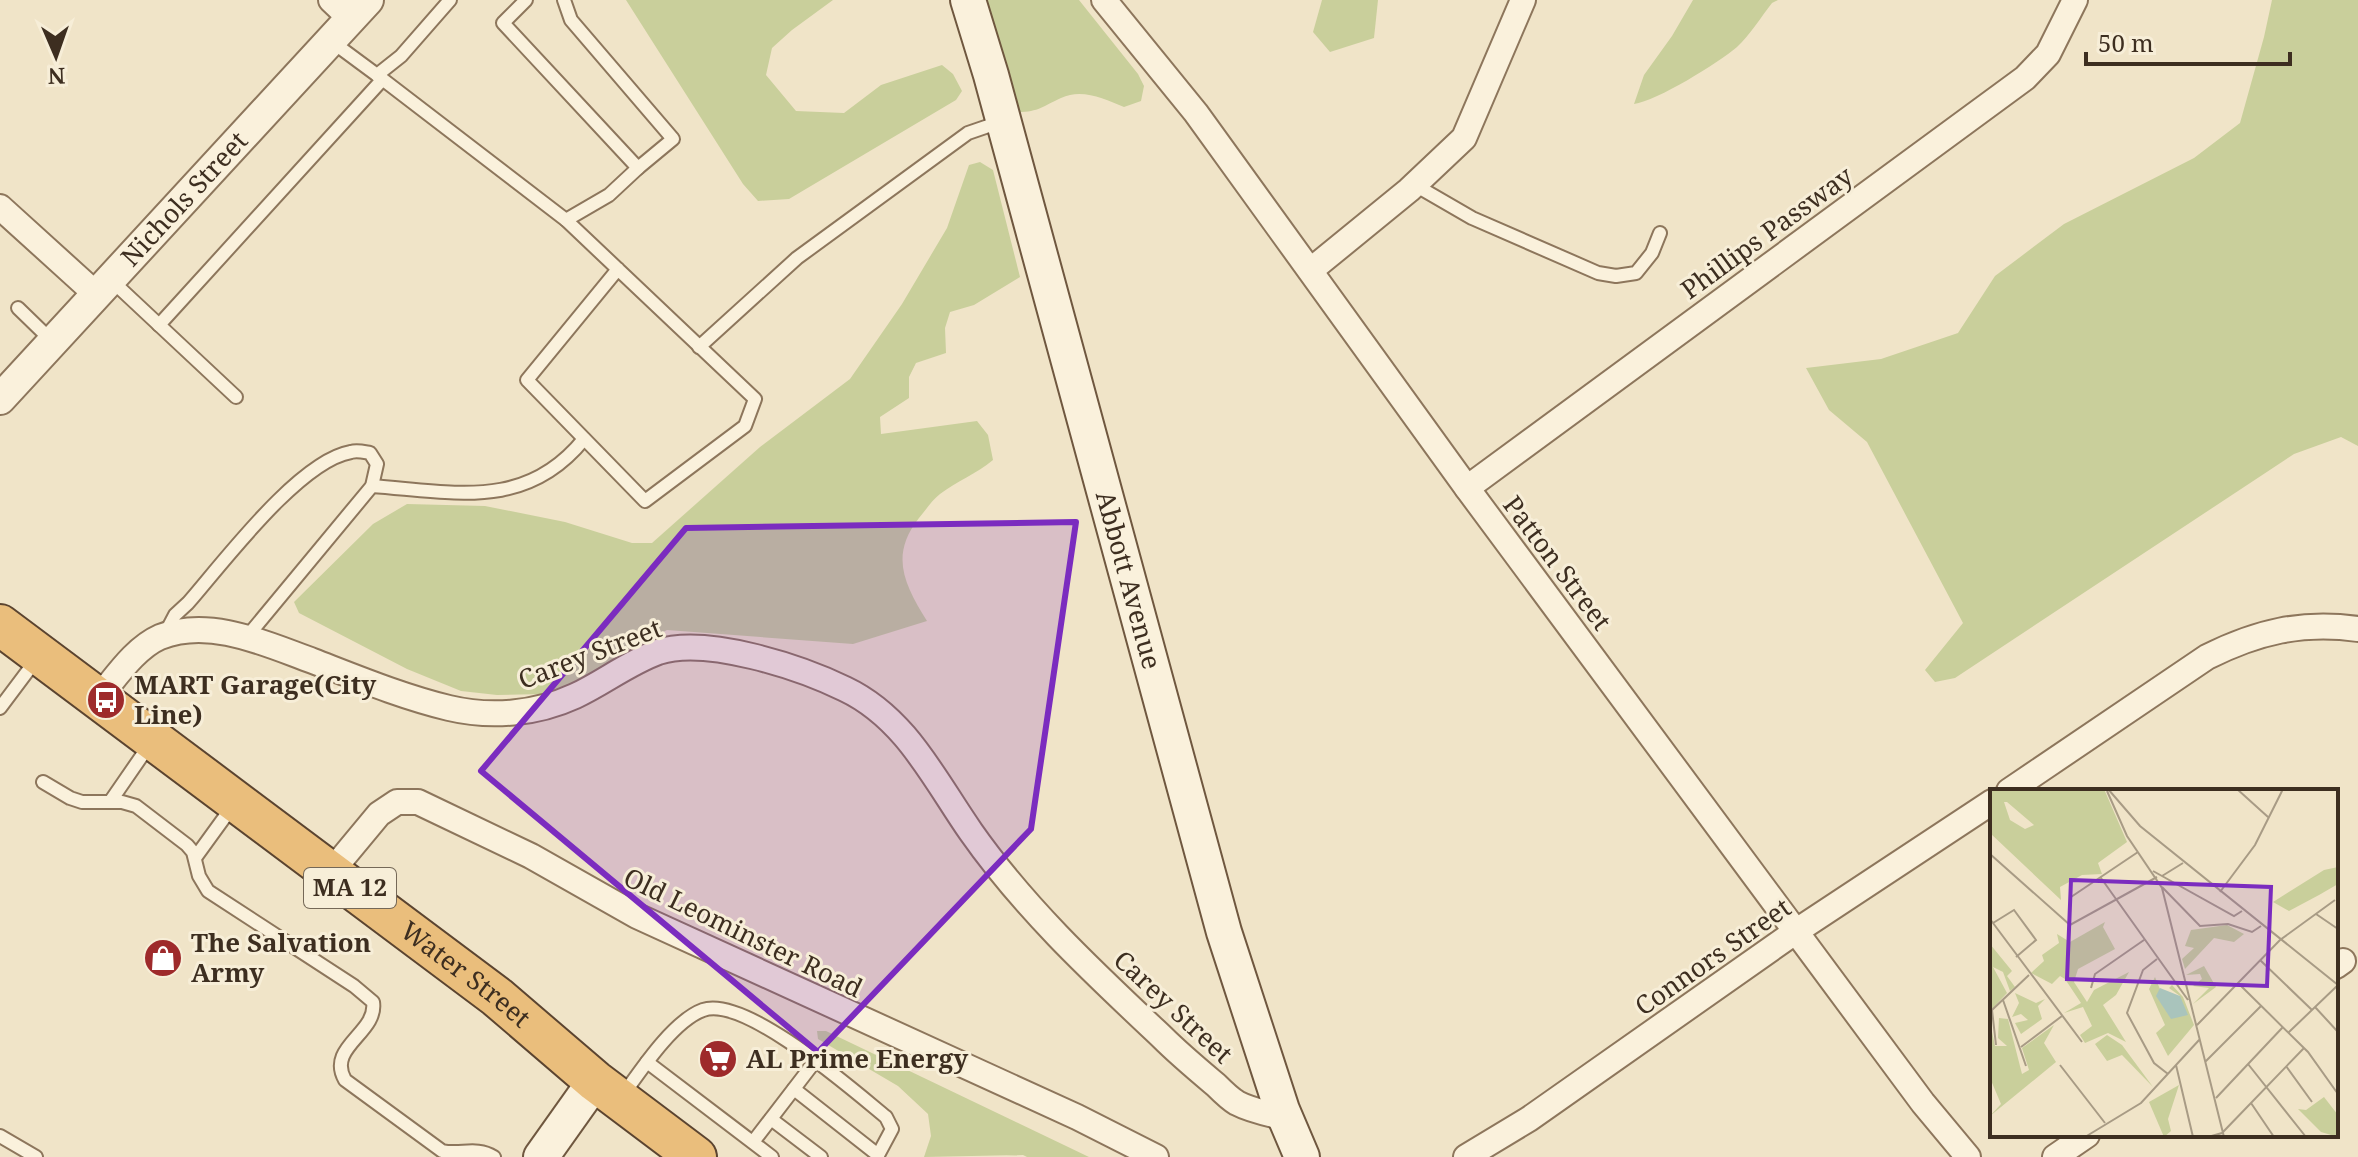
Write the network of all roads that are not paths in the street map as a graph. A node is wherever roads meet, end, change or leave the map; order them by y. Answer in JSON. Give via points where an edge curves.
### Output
{"nodes":[{"id":1,"x":450,"y":0,"type":"edge"},
{"id":2,"x":526,"y":0,"type":"edge"},
{"id":3,"x":564,"y":0,"type":"edge"},
{"id":4,"x":968,"y":0,"type":"edge"},
{"id":5,"x":1104,"y":0,"type":"edge"},
{"id":6,"x":1523,"y":0,"type":"edge"},
{"id":7,"x":2075,"y":0,"type":"edge"},
{"id":8,"x":350,"y":6,"type":"edge"},
{"id":9,"x":331,"y":41,"type":"junction"},
{"id":10,"x":379,"y":78,"type":"junction"},
{"id":11,"x":1003,"y":121,"type":"junction"},
{"id":12,"x":638,"y":168,"type":"junction"},
{"id":13,"x":1415,"y":185,"type":"junction"},
{"id":14,"x":0,"y":207,"type":"edge"},
{"id":15,"x":566,"y":220,"type":"junction"},
{"id":16,"x":1660,"y":233,"type":"dead end"},
{"id":17,"x":618,"y":269,"type":"junction"},
{"id":18,"x":1311,"y":270,"type":"junction"},
{"id":19,"x":104,"y":287,"type":"junction"},
{"id":20,"x":18,"y":308,"type":"dead end"},
{"id":21,"x":159,"y":325,"type":"junction"},
{"id":22,"x":53,"y":342,"type":"junction"},
{"id":23,"x":699,"y":347,"type":"junction"},
{"id":24,"x":236,"y":397,"type":"dead end"},
{"id":25,"x":0,"y":399,"type":"edge"},
{"id":26,"x":584,"y":439,"type":"junction"},
{"id":27,"x":372,"y":486,"type":"junction"},
{"id":28,"x":1467,"y":488,"type":"junction"},
{"id":29,"x":0,"y":625,"type":"edge"},
{"id":30,"x":2358,"y":629,"type":"edge"},
{"id":31,"x":164,"y":636,"type":"junction"},
{"id":32,"x":246,"y":638,"type":"junction"},
{"id":33,"x":40,"y":654,"type":"junction"},
{"id":34,"x":99,"y":697,"type":"junction"},
{"id":35,"x":0,"y":708,"type":"edge"},
{"id":36,"x":154,"y":738,"type":"junction"},
{"id":37,"x":43,"y":782,"type":"dead end"},
{"id":38,"x":2012,"y":789,"type":"edge"},
{"id":39,"x":110,"y":802,"type":"junction"},
{"id":40,"x":236,"y":802,"type":"junction"},
{"id":41,"x":1990,"y":803,"type":"edge"},
{"id":42,"x":195,"y":858,"type":"junction"},
{"id":43,"x":330,"y":873,"type":"junction"},
{"id":44,"x":1795,"y":932,"type":"junction"},
{"id":45,"x":816,"y":1060,"type":"junction"},
{"id":46,"x":647,"y":1062,"type":"junction"},
{"id":47,"x":794,"y":1089,"type":"junction"},
{"id":48,"x":608,"y":1091,"type":"junction"},
{"id":49,"x":1286,"y":1118,"type":"junction"},
{"id":50,"x":771,"y":1119,"type":"junction"},
{"id":51,"x":0,"y":1136,"type":"edge"},
{"id":52,"x":2084,"y":1137,"type":"edge"},
{"id":53,"x":753,"y":1142,"type":"junction"},
{"id":54,"x":878,"y":1156,"type":"edge"},
{"id":55,"x":36,"y":1157,"type":"edge"},
{"id":56,"x":494,"y":1157,"type":"edge"},
{"id":57,"x":541,"y":1157,"type":"edge"},
{"id":58,"x":696,"y":1157,"type":"edge"},
{"id":59,"x":772,"y":1157,"type":"edge"},
{"id":60,"x":821,"y":1157,"type":"edge"},
{"id":61,"x":1156,"y":1157,"type":"edge"},
{"id":62,"x":1302,"y":1157,"type":"edge"},
{"id":63,"x":1466,"y":1157,"type":"edge"},
{"id":64,"x":1968,"y":1157,"type":"edge"},
{"id":65,"x":2055,"y":1157,"type":"edge"}],
"edges":[{"from":1,"to":10,"type":"lane"},
{"from":2,"to":12,"type":"lane","via":[[503,23]]},
{"from":3,"to":12,"type":"lane","via":[[571,20],[673,139]]},
{"from":4,"to":11,"type":"main road","name":"Abbott Avenue"},
{"from":5,"to":18,"type":"street","name":"Patton Street","via":[[1196,113]]},
{"from":6,"to":13,"type":"street","via":[[1464,138]]},
{"from":7,"to":28,"type":"street","name":"Phillips Passway","via":[[2048,54],[2025,78]]},
{"from":8,"to":9,"type":"street","name":"Nichols Street"},
{"from":9,"to":10,"type":"lane"},
{"from":9,"to":19,"type":"street","name":"Nichols Street"},
{"from":10,"to":15,"type":"lane"},
{"from":10,"to":21,"type":"lane"},
{"from":11,"to":23,"type":"lane","via":[[968,133],[797,258]]},
{"from":11,"to":49,"type":"main road","name":"Abbott Avenue","via":[[1224,932]]},
{"from":12,"to":15,"type":"lane","via":[[609,195]]},
{"from":13,"to":16,"type":"lane","via":[[1472,218],[1598,273],[1636,273]]},
{"from":13,"to":18,"type":"street"},
{"from":14,"to":19,"type":"street"},
{"from":15,"to":17,"type":"lane"},
{"from":17,"to":23,"type":"lane"},
{"from":17,"to":26,"type":"lane","via":[[527,380]]},
{"from":18,"to":28,"type":"street","name":"Patton Street"},
{"from":19,"to":21,"type":"lane"},
{"from":19,"to":22,"type":"street","name":"Nichols Street"},
{"from":20,"to":22,"type":"lane"},
{"from":21,"to":24,"type":"lane"},
{"from":22,"to":25,"type":"street","name":"Nichols Street"},
{"from":23,"to":26,"type":"lane","via":[[755,399],[745,426],[645,501]]},
{"from":26,"to":27,"type":"lane","via":[[567,460],[527,485],[459,493]]},
{"from":27,"to":31,"type":"lane","via":[[377,464],[370,453],[352,451],[299,480],[175,615]]},
{"from":27,"to":32,"type":"lane"},
{"from":28,"to":44,"type":"street","name":"Patton Street"},
{"from":29,"to":33,"type":"highway","name":"Water Street","number":"MA 12"},
{"from":30,"to":38,"type":"street","via":[[2296,626],[2231,645]]},
{"from":31,"to":32,"type":"street","name":"Carey Street","via":[[202,630]]},
{"from":31,"to":34,"type":"street","name":"Carey Street","via":[[132,658]]},
{"from":32,"to":49,"type":"street","name":"Carey Street","via":[[450,708],[491,714],[534,710],[575,696],[661,651],[692,647],[738,653],[847,690],[877,707],[899,729],[1011,887],[1088,967],[1237,1103]]},
{"from":33,"to":34,"type":"highway","name":"Water Street","number":"MA 12"},
{"from":33,"to":35,"type":"lane"},
{"from":34,"to":36,"type":"highway","name":"Water Street","number":"MA 12"},
{"from":36,"to":39,"type":"lane"},
{"from":36,"to":40,"type":"highway","name":"Water Street","number":"MA 12"},
{"from":37,"to":39,"type":"lane","via":[[82,802]]},
{"from":39,"to":42,"type":"lane","via":[[136,806],[180,837]]},
{"from":40,"to":42,"type":"lane"},
{"from":40,"to":43,"type":"highway","name":"Water Street","number":"MA 12"},
{"from":41,"to":44,"type":"street","name":"Connors Street"},
{"from":42,"to":56,"type":"lane","via":[[208,891],[373,1002],[372,1016],[341,1057],[345,1080],[442,1151],[480,1150]]},
{"from":43,"to":48,"type":"highway","name":"Water Street","number":"MA 12","via":[[497,997]]},
{"from":43,"to":61,"type":"street","name":"Old Leominster Road","via":[[379,814],[397,802],[418,802],[531,856],[637,916]]},
{"from":44,"to":63,"type":"street","name":"Connors Street","via":[[1529,1119]]},
{"from":44,"to":64,"type":"street","name":"Patton Street"},
{"from":45,"to":46,"type":"lane","via":[[732,1011],[714,1008],[690,1018]]},
{"from":45,"to":47,"type":"lane"},
{"from":45,"to":54,"type":"lane","via":[[892,1125]]},
{"from":46,"to":48,"type":"lane"},
{"from":46,"to":53,"type":"lane"},
{"from":47,"to":50,"type":"lane"},
{"from":47,"to":54,"type":"lane"},
{"from":48,"to":57,"type":"main road"},
{"from":48,"to":58,"type":"highway","name":"Water Street","number":"MA 12"},
{"from":49,"to":62,"type":"main road","name":"Abbott Avenue"},
{"from":50,"to":53,"type":"lane"},
{"from":50,"to":60,"type":"lane"},
{"from":51,"to":55,"type":"lane"},
{"from":52,"to":65,"type":"street"},
{"from":53,"to":59,"type":"lane"}]}
